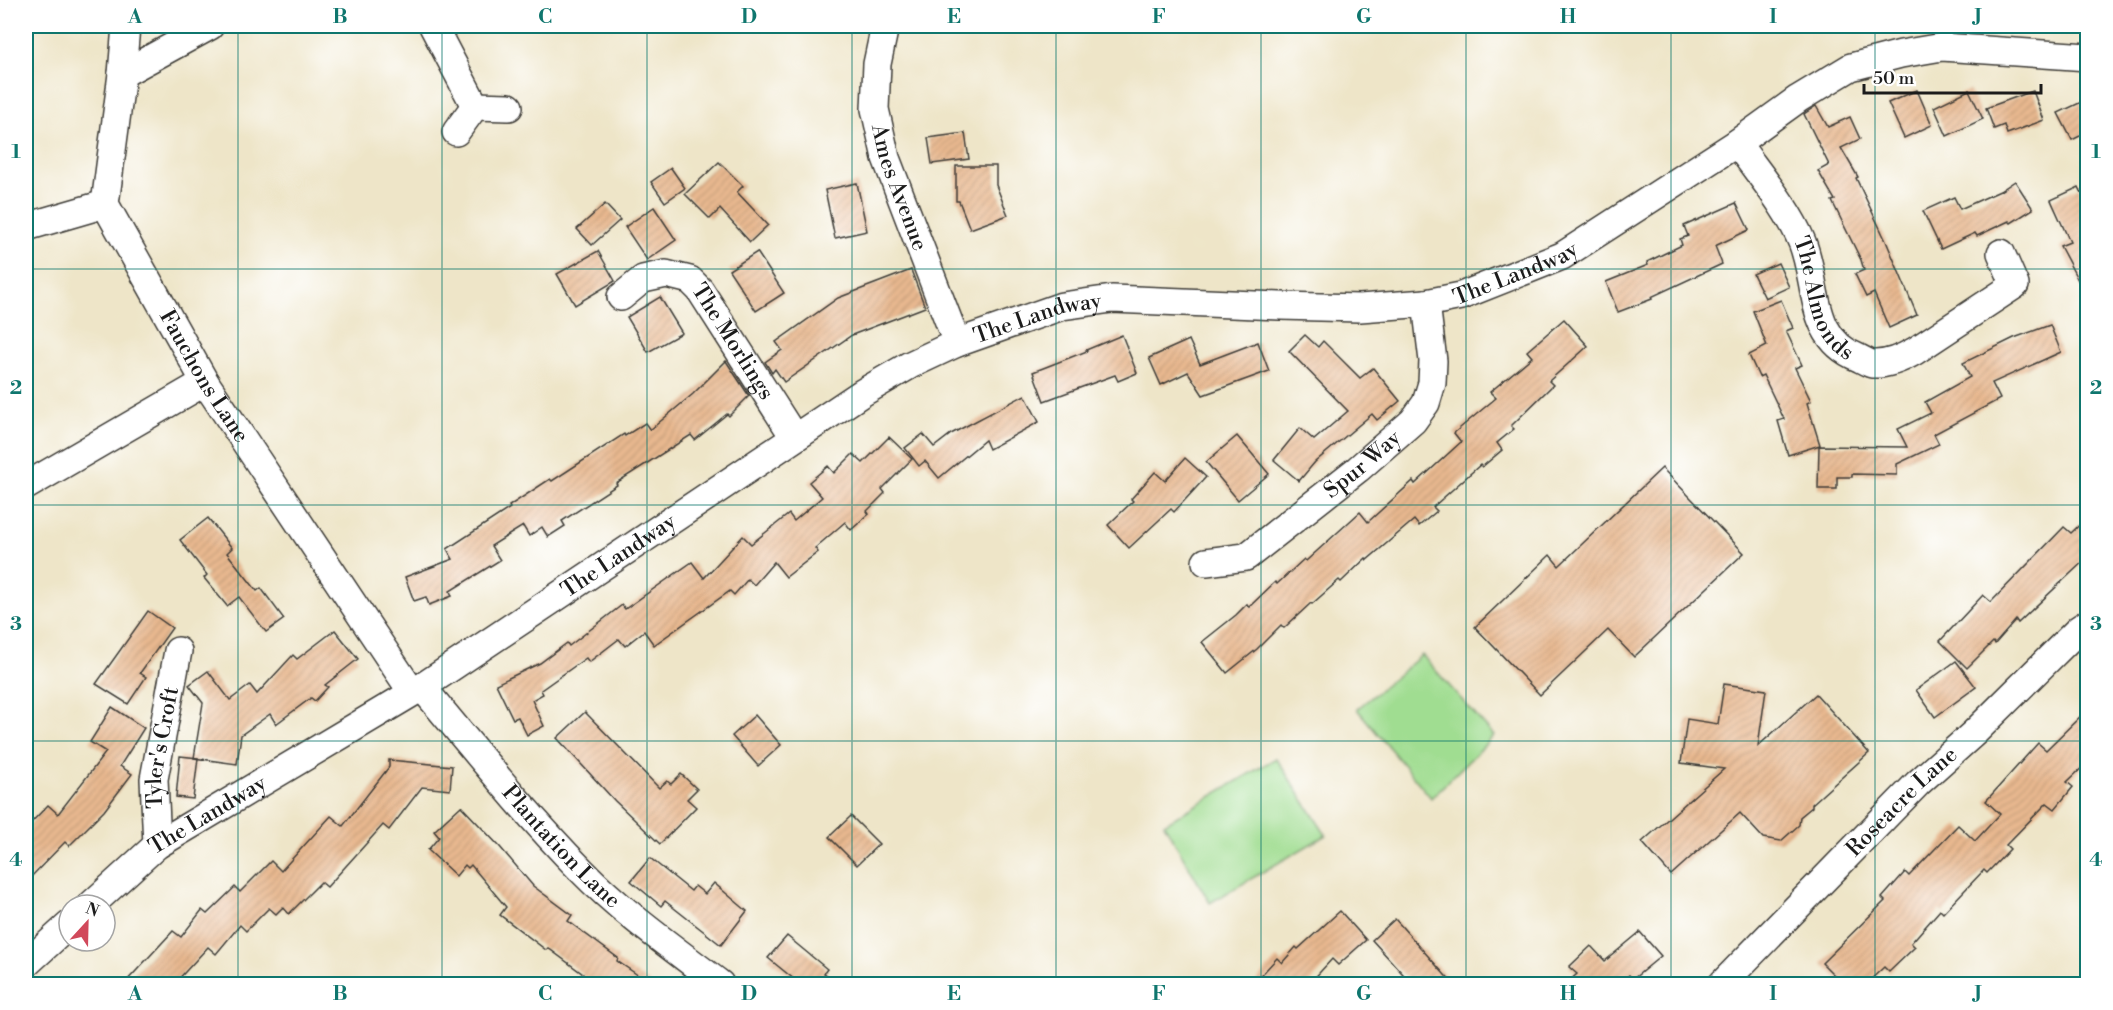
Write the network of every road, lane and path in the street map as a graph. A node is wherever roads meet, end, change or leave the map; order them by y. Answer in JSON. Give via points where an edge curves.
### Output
{"nodes":[{"id":1,"x":126,"y":26,"type":"edge"},
{"id":2,"x":210,"y":26,"type":"edge"},
{"id":3,"x":433,"y":26,"type":"edge"},
{"id":4,"x":885,"y":26,"type":"edge"},
{"id":5,"x":1942,"y":36,"type":"edge"},
{"id":6,"x":2088,"y":57,"type":"edge"},
{"id":7,"x":122,"y":74,"type":"junction"},
{"id":8,"x":475,"y":106,"type":"junction"},
{"id":9,"x":509,"y":106,"type":"dead end"},
{"id":10,"x":456,"y":132,"type":"dead end"},
{"id":11,"x":1737,"y":143,"type":"junction"},
{"id":12,"x":105,"y":204,"type":"junction"},
{"id":13,"x":26,"y":227,"type":"edge"},
{"id":14,"x":2001,"y":253,"type":"dead end"},
{"id":15,"x":621,"y":297,"type":"dead end"},
{"id":16,"x":1426,"y":303,"type":"junction"},
{"id":17,"x":957,"y":343,"type":"junction"},
{"id":18,"x":205,"y":382,"type":"junction"},
{"id":19,"x":794,"y":437,"type":"junction"},
{"id":20,"x":26,"y":486,"type":"edge"},
{"id":21,"x":1206,"y":562,"type":"dead end"},
{"id":22,"x":2088,"y":623,"type":"edge"},
{"id":23,"x":178,"y":651,"type":"dead end"},
{"id":24,"x":417,"y":690,"type":"junction"},
{"id":25,"x":157,"y":845,"type":"junction"},
{"id":26,"x":104,"y":893,"type":"edge"},
{"id":27,"x":57,"y":936,"type":"edge"},
{"id":28,"x":26,"y":964,"type":"edge"},
{"id":29,"x":720,"y":984,"type":"edge"},
{"id":30,"x":1722,"y":984,"type":"edge"}],
"edges":[{"from":1,"to":7,"type":"street"},
{"from":2,"to":7,"type":"street"},
{"from":3,"to":8,"type":"street"},
{"from":4,"to":17,"type":"street","name":"Ames Avenue","via":[[877,63],[875,109],[886,158]]},
{"from":5,"to":6,"type":"street","name":"The Landway"},
{"from":5,"to":11,"type":"street","name":"The Landway","via":[[1901,54],[1851,68],[1798,99]]},
{"from":7,"to":12,"type":"street"},
{"from":8,"to":9,"type":"street"},
{"from":8,"to":10,"type":"street"},
{"from":11,"to":14,"type":"street","name":"The Almonds","via":[[1802,240],[1814,297],[1829,336],[1847,353],[1872,364],[1901,359],[1916,351],[2015,285]]},
{"from":11,"to":16,"type":"street","name":"The Landway","via":[[1562,256],[1485,288]]},
{"from":12,"to":13,"type":"street"},
{"from":12,"to":18,"type":"street","name":"Fauchons Lane"},
{"from":15,"to":19,"type":"street","name":"The Morlings","via":[[643,279],[666,274],[690,280]]},
{"from":16,"to":17,"type":"street","name":"The Landway","via":[[1360,308],[1112,299],[1062,306]]},
{"from":16,"to":21,"type":"street","name":"Spur Way","via":[[1432,383],[1426,403],[1413,421],[1246,557]]},
{"from":17,"to":19,"type":"street","name":"The Landway","via":[[910,365]]},
{"from":18,"to":20,"type":"street"},
{"from":18,"to":24,"type":"street","name":"Fauchons Lane"},
{"from":19,"to":24,"type":"street","name":"The Landway"},
{"from":22,"to":30,"type":"street","name":"Roseacre Lane","via":[[1918,783]]},
{"from":23,"to":25,"type":"street","name":"Tyler's Croft","via":[[154,779]]},
{"from":24,"to":25,"type":"street","name":"The Landway"},
{"from":24,"to":29,"type":"street","name":"Plantation Lane","via":[[582,872]]},
{"from":25,"to":26,"type":"street","name":"The Landway"},
{"from":27,"to":28,"type":"street"}]}
